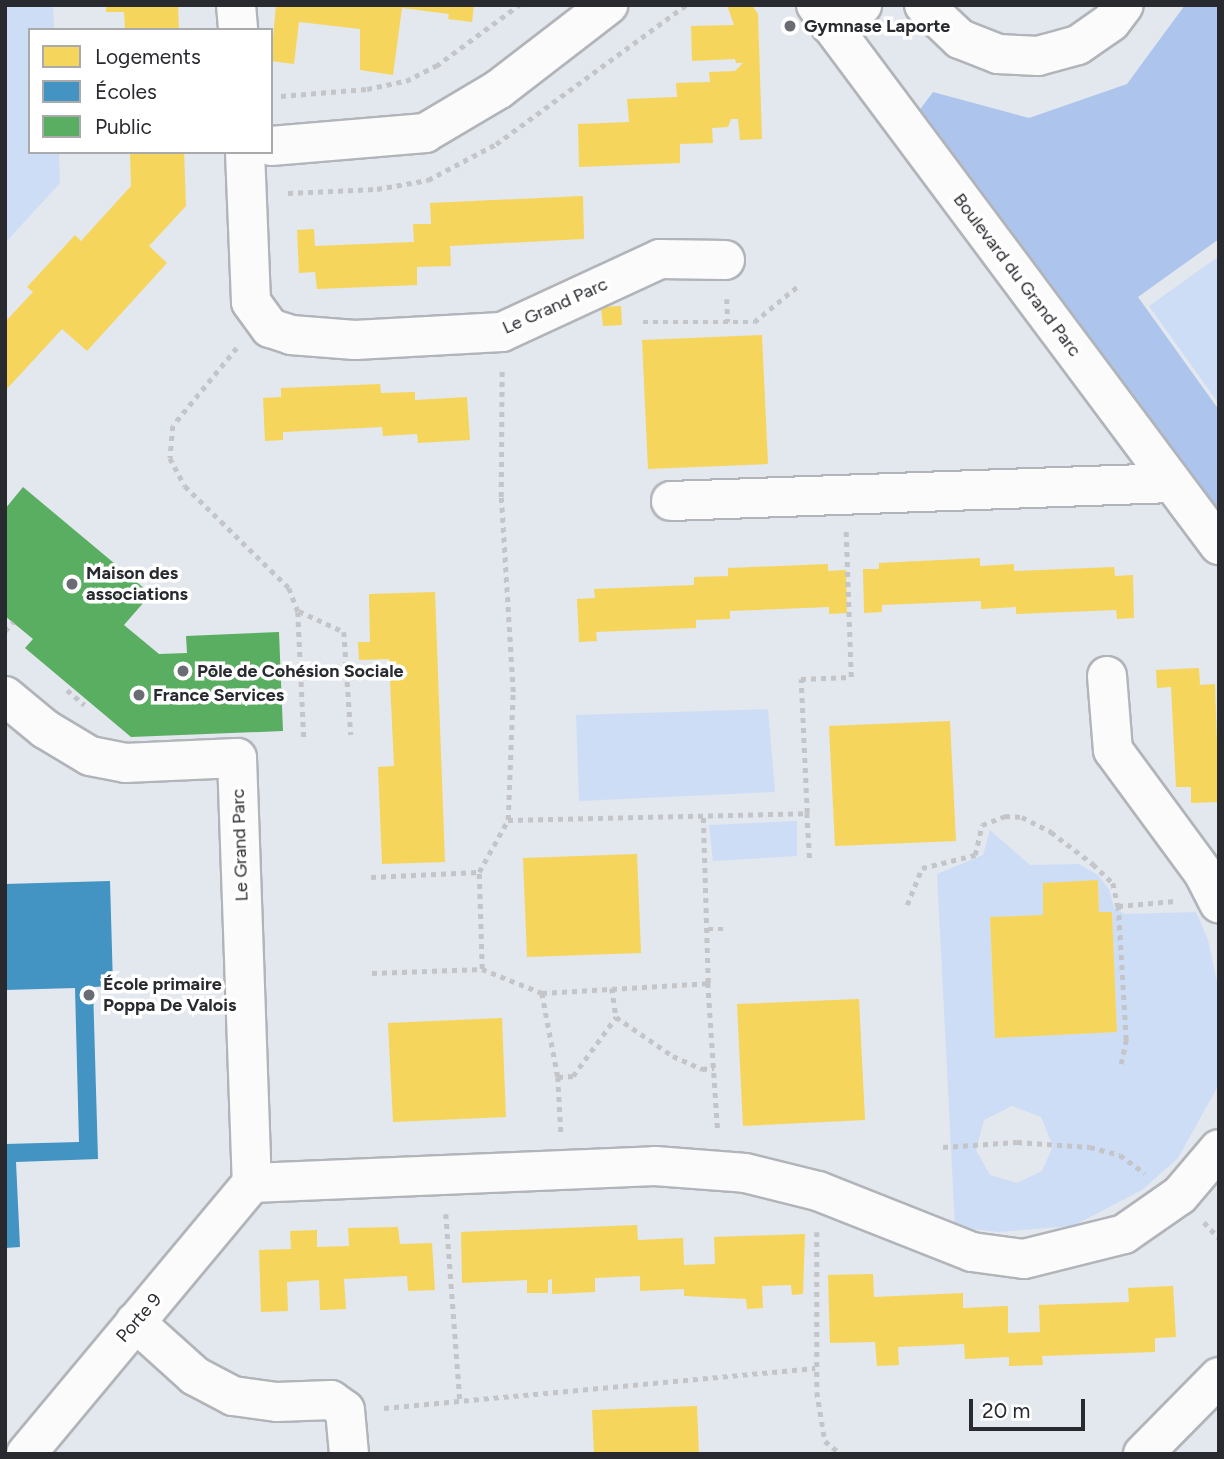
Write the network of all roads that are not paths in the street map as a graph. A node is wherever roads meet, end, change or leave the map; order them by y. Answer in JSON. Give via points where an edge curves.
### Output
{"nodes":[{"id":1,"x":236,"y":5,"type":"edge"},
{"id":2,"x":608,"y":5,"type":"edge"},
{"id":3,"x":862,"y":5,"type":"edge"},
{"id":4,"x":924,"y":5,"type":"edge"},
{"id":5,"x":1124,"y":5,"type":"edge"},
{"id":6,"x":823,"y":15,"type":"edge"},
{"id":7,"x":238,"y":28,"type":"edge"},
{"id":8,"x":273,"y":146,"type":"edge"},
{"id":9,"x":245,"y":154,"type":"edge"},
{"id":10,"x":725,"y":260,"type":"dead end"},
{"id":11,"x":1172,"y":483,"type":"junction"},
{"id":12,"x":671,"y":501,"type":"dead end"},
{"id":13,"x":1219,"y":545,"type":"edge"},
{"id":14,"x":1107,"y":676,"type":"dead end"},
{"id":15,"x":5,"y":696,"type":"edge"},
{"id":16,"x":1214,"y":887,"type":"edge"},
{"id":17,"x":1219,"y":1149,"type":"edge"},
{"id":18,"x":252,"y":1184,"type":"junction"},
{"id":19,"x":135,"y":1322,"type":"junction"},
{"id":20,"x":1219,"y":1377,"type":"edge"},
{"id":21,"x":26,"y":1454,"type":"edge"},
{"id":22,"x":349,"y":1454,"type":"edge"},
{"id":23,"x":1143,"y":1454,"type":"edge"}],
"edges":[{"from":1,"to":7,"type":"street"},
{"from":2,"to":8,"type":"street","via":[[499,89],[425,133]]},
{"from":3,"to":6,"type":"street"},
{"from":4,"to":5,"type":"street","via":[[960,39],[998,54],[1038,56],[1078,45],[1111,22]]},
{"from":6,"to":11,"type":"street","name":"Boulevard du Grand Parc"},
{"from":9,"to":10,"type":"street","name":"Le Grand Parc","via":[[251,302],[270,328],[291,335],[355,340],[502,332],[660,259]]},
{"from":11,"to":12,"type":"street"},
{"from":11,"to":13,"type":"street","name":"Boulevard du Grand Parc"},
{"from":14,"to":16,"type":"street","via":[[1112,750]]},
{"from":15,"to":18,"type":"street","name":"Le Grand Parc","via":[[45,729],[90,756],[125,763],[237,758]]},
{"from":17,"to":18,"type":"street","via":[[1170,1203],[1124,1234],[1024,1259],[972,1252],[818,1191],[718,1171],[655,1166]]},
{"from":18,"to":19,"type":"street","name":"Porte 9"},
{"from":19,"to":21,"type":"street","name":"Porte 9"},
{"from":19,"to":22,"type":"street","via":[[195,1376],[233,1396],[277,1402],[331,1400],[345,1410]]},
{"from":20,"to":23,"type":"street"}]}
